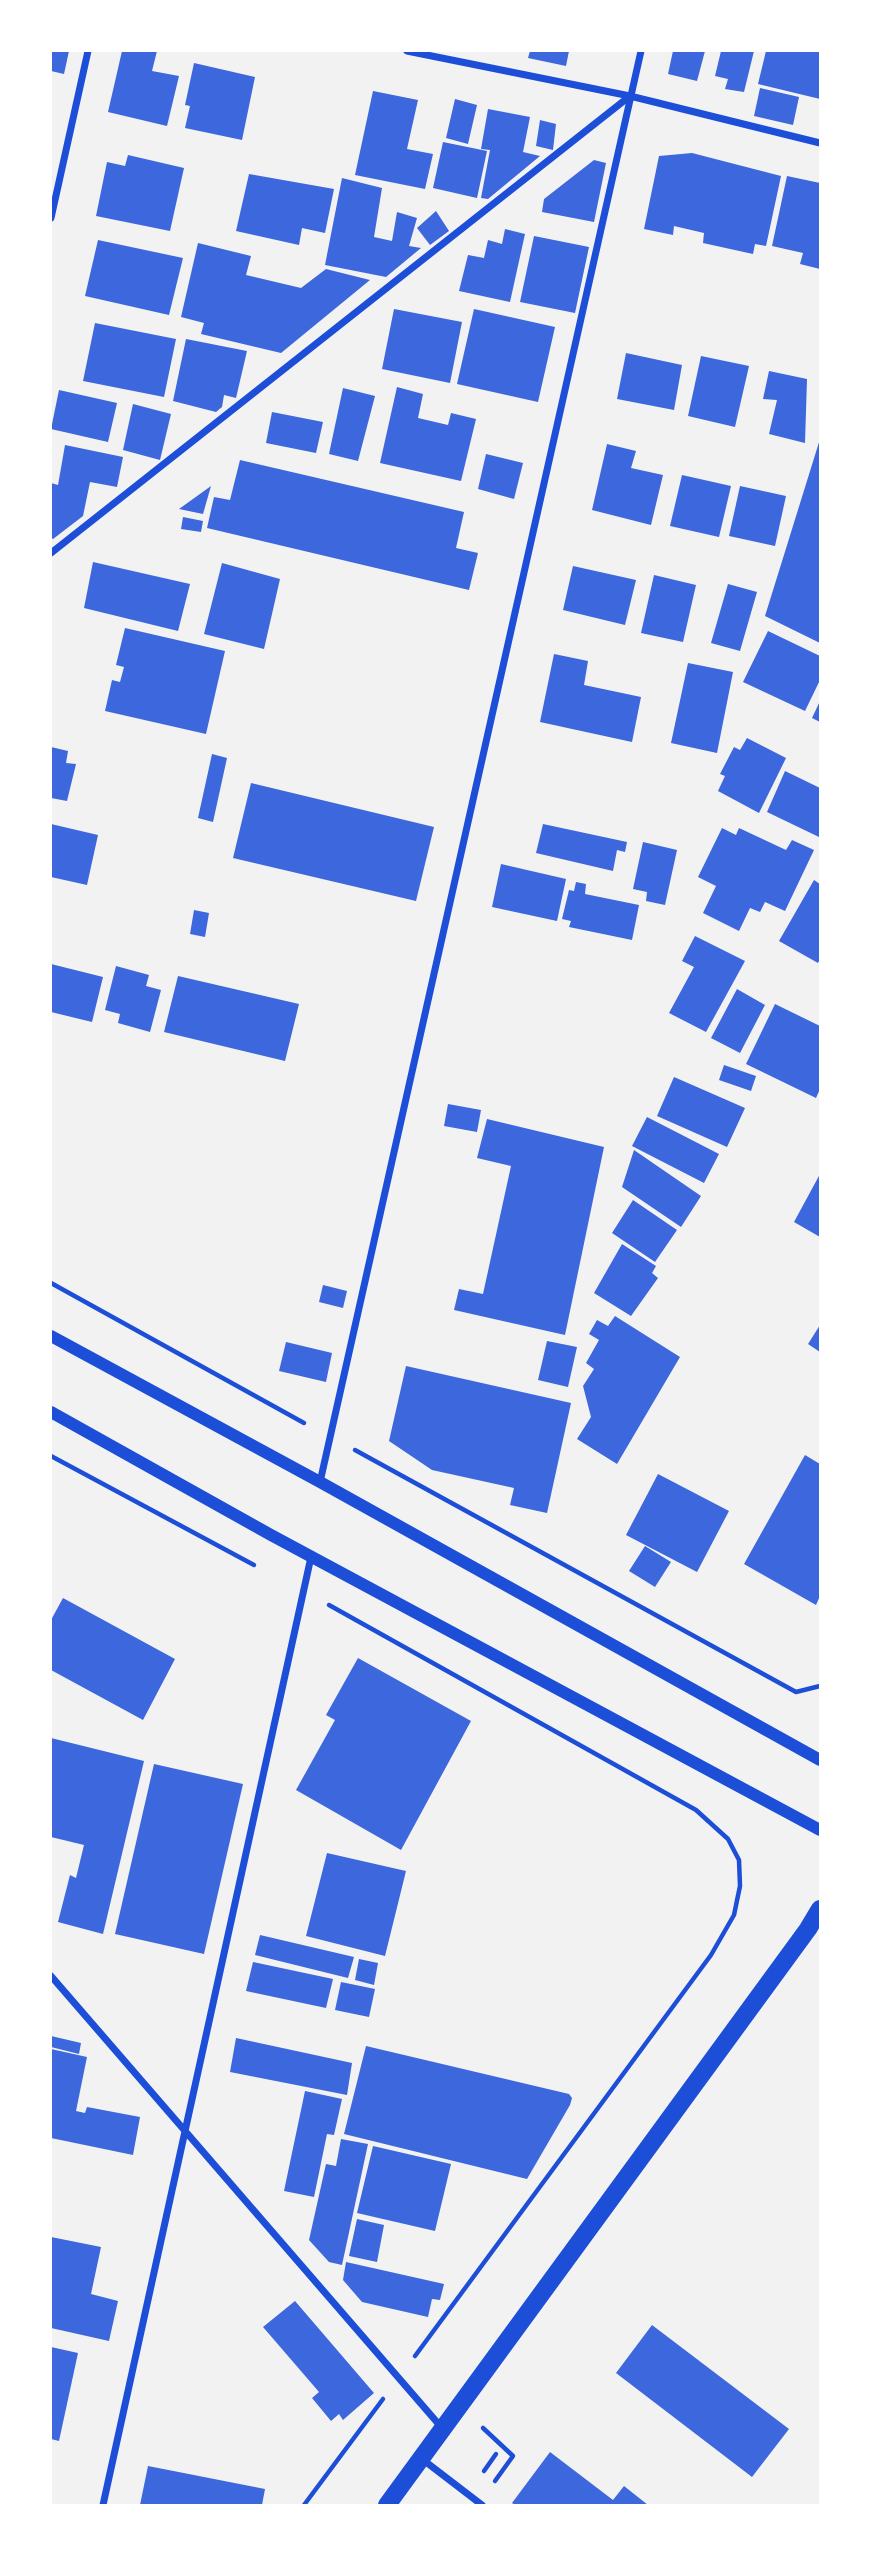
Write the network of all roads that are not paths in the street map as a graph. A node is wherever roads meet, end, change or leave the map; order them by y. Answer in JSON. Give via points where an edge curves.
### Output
{"nodes":[{"id":1,"x":88,"y":51,"type":"edge"},
{"id":2,"x":407,"y":51,"type":"edge"},
{"id":3,"x":641,"y":51,"type":"edge"},
{"id":4,"x":630,"y":96,"type":"junction"},
{"id":5,"x":820,"y":143,"type":"edge"},
{"id":6,"x":51,"y":218,"type":"edge"},
{"id":7,"x":51,"y":553,"type":"edge"},
{"id":8,"x":51,"y":1336,"type":"edge"},
{"id":9,"x":51,"y":1412,"type":"edge"},
{"id":10,"x":320,"y":1482,"type":"junction"},
{"id":11,"x":311,"y":1557,"type":"junction"},
{"id":12,"x":820,"y":1760,"type":"edge"},
{"id":13,"x":820,"y":1830,"type":"edge"},
{"id":14,"x":820,"y":1909,"type":"edge"},
{"id":15,"x":51,"y":1976,"type":"edge"},
{"id":16,"x":186,"y":2131,"type":"junction"},
{"id":17,"x":443,"y":2429,"type":"junction"},
{"id":18,"x":421,"y":2459,"type":"junction"},
{"id":19,"x":103,"y":2505,"type":"edge"},
{"id":20,"x":387,"y":2505,"type":"edge"},
{"id":21,"x":482,"y":2505,"type":"edge"}],
"edges":[{"from":1,"to":6,"type":"street"},
{"from":2,"to":4,"type":"street"},
{"from":3,"to":4,"type":"street"},
{"from":4,"to":5,"type":"street"},
{"from":4,"to":7,"type":"street"},
{"from":4,"to":10,"type":"street"},
{"from":8,"to":10,"type":"street"},
{"from":9,"to":11,"type":"street"},
{"from":10,"to":12,"type":"street"},
{"from":11,"to":13,"type":"street"},
{"from":11,"to":16,"type":"street"},
{"from":14,"to":17,"type":"main road"},
{"from":15,"to":16,"type":"street"},
{"from":16,"to":17,"type":"street"},
{"from":16,"to":19,"type":"street"},
{"from":17,"to":18,"type":"main road"},
{"from":18,"to":20,"type":"main road"},
{"from":18,"to":21,"type":"street"}]}
